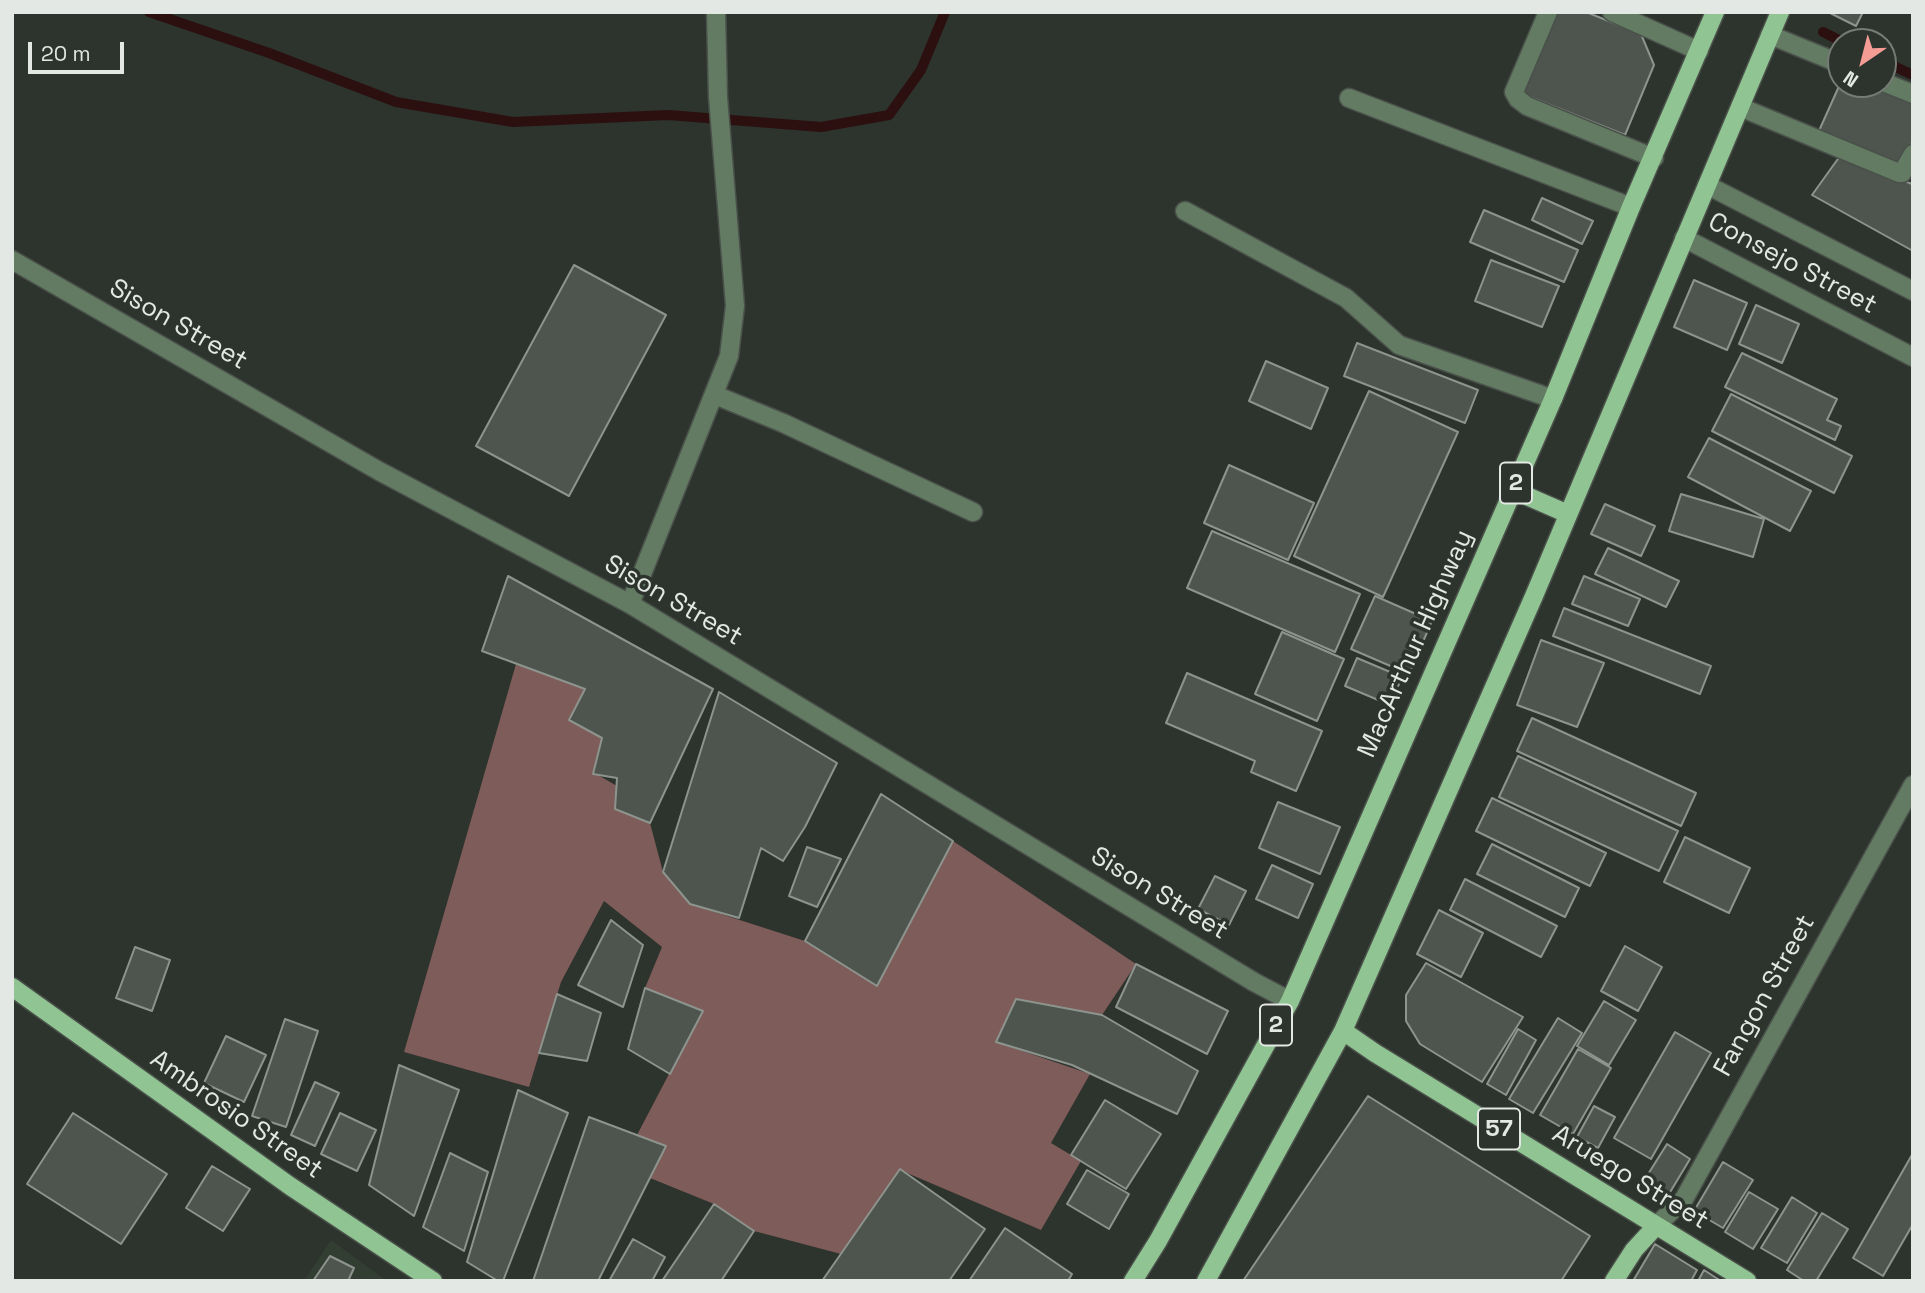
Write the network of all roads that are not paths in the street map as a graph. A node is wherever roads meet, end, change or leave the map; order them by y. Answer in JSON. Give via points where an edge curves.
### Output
{"nodes":[{"id":1,"x":716,"y":12,"type":"edge"},
{"id":2,"x":1548,"y":12,"type":"edge"},
{"id":3,"x":1612,"y":12,"type":"edge"},
{"id":4,"x":1714,"y":12,"type":"edge"},
{"id":5,"x":1780,"y":12,"type":"edge"},
{"id":6,"x":1770,"y":35,"type":"junction"},
{"id":7,"x":1699,"y":51,"type":"junction"},
{"id":8,"x":1827,"y":58,"type":"edge"},
{"id":9,"x":1349,"y":99,"type":"dead end"},
{"id":10,"x":1740,"y":107,"type":"junction"},
{"id":11,"x":1913,"y":155,"type":"edge"},
{"id":12,"x":1654,"y":158,"type":"junction"},
{"id":13,"x":1707,"y":184,"type":"junction"},
{"id":14,"x":1631,"y":207,"type":"junction"},
{"id":15,"x":1185,"y":211,"type":"dead end"},
{"id":16,"x":1684,"y":238,"type":"junction"},
{"id":17,"x":15,"y":267,"type":"edge"},
{"id":18,"x":1913,"y":291,"type":"edge"},
{"id":19,"x":1913,"y":357,"type":"edge"},
{"id":20,"x":715,"y":395,"type":"junction"},
{"id":21,"x":1553,"y":400,"type":"junction"},
{"id":22,"x":1513,"y":490,"type":"junction"},
{"id":23,"x":973,"y":512,"type":"dead end"},
{"id":24,"x":1568,"y":514,"type":"junction"},
{"id":25,"x":630,"y":604,"type":"junction"},
{"id":26,"x":1913,"y":785,"type":"edge"},
{"id":27,"x":12,"y":987,"type":"edge"},
{"id":28,"x":1290,"y":1001,"type":"junction"},
{"id":29,"x":1343,"y":1031,"type":"junction"},
{"id":30,"x":1656,"y":1226,"type":"junction"},
{"id":31,"x":433,"y":1281,"type":"edge"},
{"id":32,"x":1132,"y":1281,"type":"edge"},
{"id":33,"x":1206,"y":1281,"type":"edge"},
{"id":34,"x":1614,"y":1281,"type":"edge"},
{"id":35,"x":1747,"y":1281,"type":"edge"}],
"edges":[{"from":1,"to":20,"type":"street","via":[[735,306],[729,356]]},
{"from":2,"to":12,"type":"street","via":[[1514,92],[1518,99]]},
{"from":3,"to":7,"type":"street"},
{"from":4,"to":7,"type":"main road","name":"MacArthur Highway","number":"2"},
{"from":5,"to":6,"type":"main road","number":"2"},
{"from":6,"to":8,"type":"street"},
{"from":6,"to":10,"type":"main road","number":"2"},
{"from":7,"to":12,"type":"main road","name":"MacArthur Highway","number":"2"},
{"from":9,"to":14,"type":"street"},
{"from":10,"to":11,"type":"street","via":[[1899,173]]},
{"from":10,"to":13,"type":"main road","number":"2"},
{"from":12,"to":14,"type":"main road","name":"MacArthur Highway","number":"2"},
{"from":13,"to":16,"type":"main road","number":"2"},
{"from":13,"to":18,"type":"street"},
{"from":14,"to":21,"type":"main road","name":"MacArthur Highway","number":"2"},
{"from":15,"to":21,"type":"street","via":[[1346,298],[1399,345]]},
{"from":16,"to":19,"type":"street","name":"Consejo Street"},
{"from":16,"to":24,"type":"main road","number":"2"},
{"from":17,"to":25,"type":"street","name":"Sison Street","via":[[379,471]]},
{"from":20,"to":23,"type":"street"},
{"from":20,"to":25,"type":"street"},
{"from":21,"to":22,"type":"main road","name":"MacArthur Highway","number":"2"},
{"from":22,"to":24,"type":"main road"},
{"from":22,"to":28,"type":"main road","name":"MacArthur Highway","number":"2"},
{"from":24,"to":29,"type":"main road","number":"2"},
{"from":25,"to":28,"type":"street","name":"Sison Street"},
{"from":26,"to":30,"type":"street","name":"Fangon Street","via":[[1684,1199]]},
{"from":27,"to":31,"type":"main road","name":"Ambrosio Street","via":[[290,1186]]},
{"from":28,"to":32,"type":"main road","name":"MacArthur Highway","number":"2"},
{"from":29,"to":30,"type":"main road","name":"Aruego Street","number":"57"},
{"from":29,"to":33,"type":"main road","number":"2"},
{"from":30,"to":34,"type":"main road"},
{"from":30,"to":35,"type":"main road","name":"Aruego Street","number":"57"}]}
